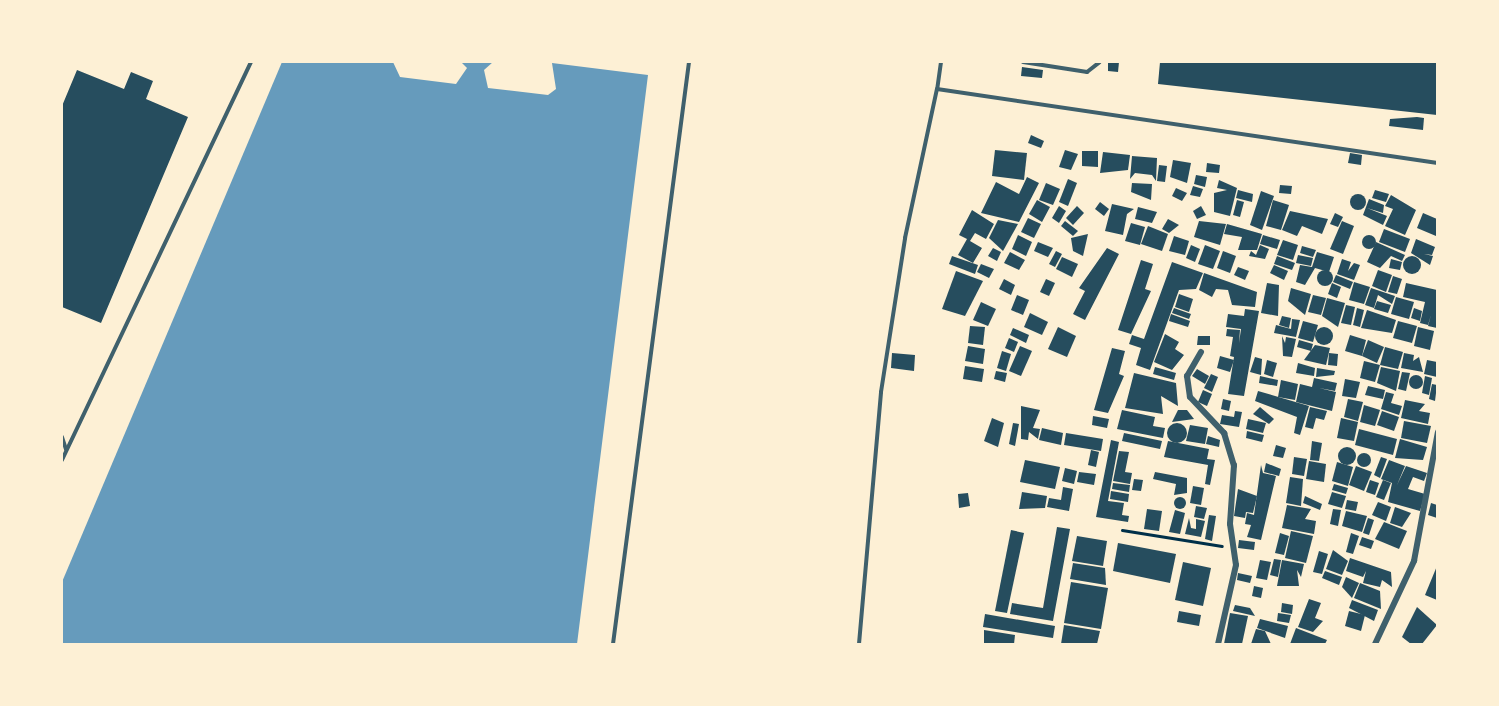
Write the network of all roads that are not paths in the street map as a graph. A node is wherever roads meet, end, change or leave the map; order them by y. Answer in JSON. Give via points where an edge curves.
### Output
{"nodes":[{"id":1,"x":251,"y":62,"type":"edge"},
{"id":2,"x":689,"y":62,"type":"edge"},
{"id":3,"x":940,"y":62,"type":"edge"},
{"id":4,"x":1023,"y":62,"type":"edge"},
{"id":5,"x":1100,"y":62,"type":"edge"},
{"id":6,"x":938,"y":89,"type":"junction"},
{"id":7,"x":1437,"y":163,"type":"edge"},
{"id":8,"x":1201,"y":352,"type":"dead end"},
{"id":9,"x":1437,"y":432,"type":"edge"},
{"id":10,"x":62,"y":437,"type":"edge"},
{"id":11,"x":66,"y":450,"type":"junction"},
{"id":12,"x":62,"y":460,"type":"edge"},
{"id":13,"x":613,"y":645,"type":"edge"},
{"id":14,"x":859,"y":645,"type":"edge"},
{"id":15,"x":1218,"y":645,"type":"edge"},
{"id":16,"x":1376,"y":645,"type":"edge"}],
"edges":[{"from":1,"to":11,"type":"lane"},
{"from":2,"to":13,"type":"lane"},
{"from":3,"to":6,"type":"lane"},
{"from":4,"to":5,"type":"lane","via":[[1087,72]]},
{"from":6,"to":7,"type":"lane"},
{"from":6,"to":14,"type":"lane","via":[[905,238],[881,392]]},
{"from":8,"to":15,"type":"street","via":[[1187,376],[1190,397],[1231,446],[1236,565]]},
{"from":9,"to":16,"type":"street","via":[[1414,561]]},
{"from":10,"to":11,"type":"lane"},
{"from":11,"to":12,"type":"lane"}]}
